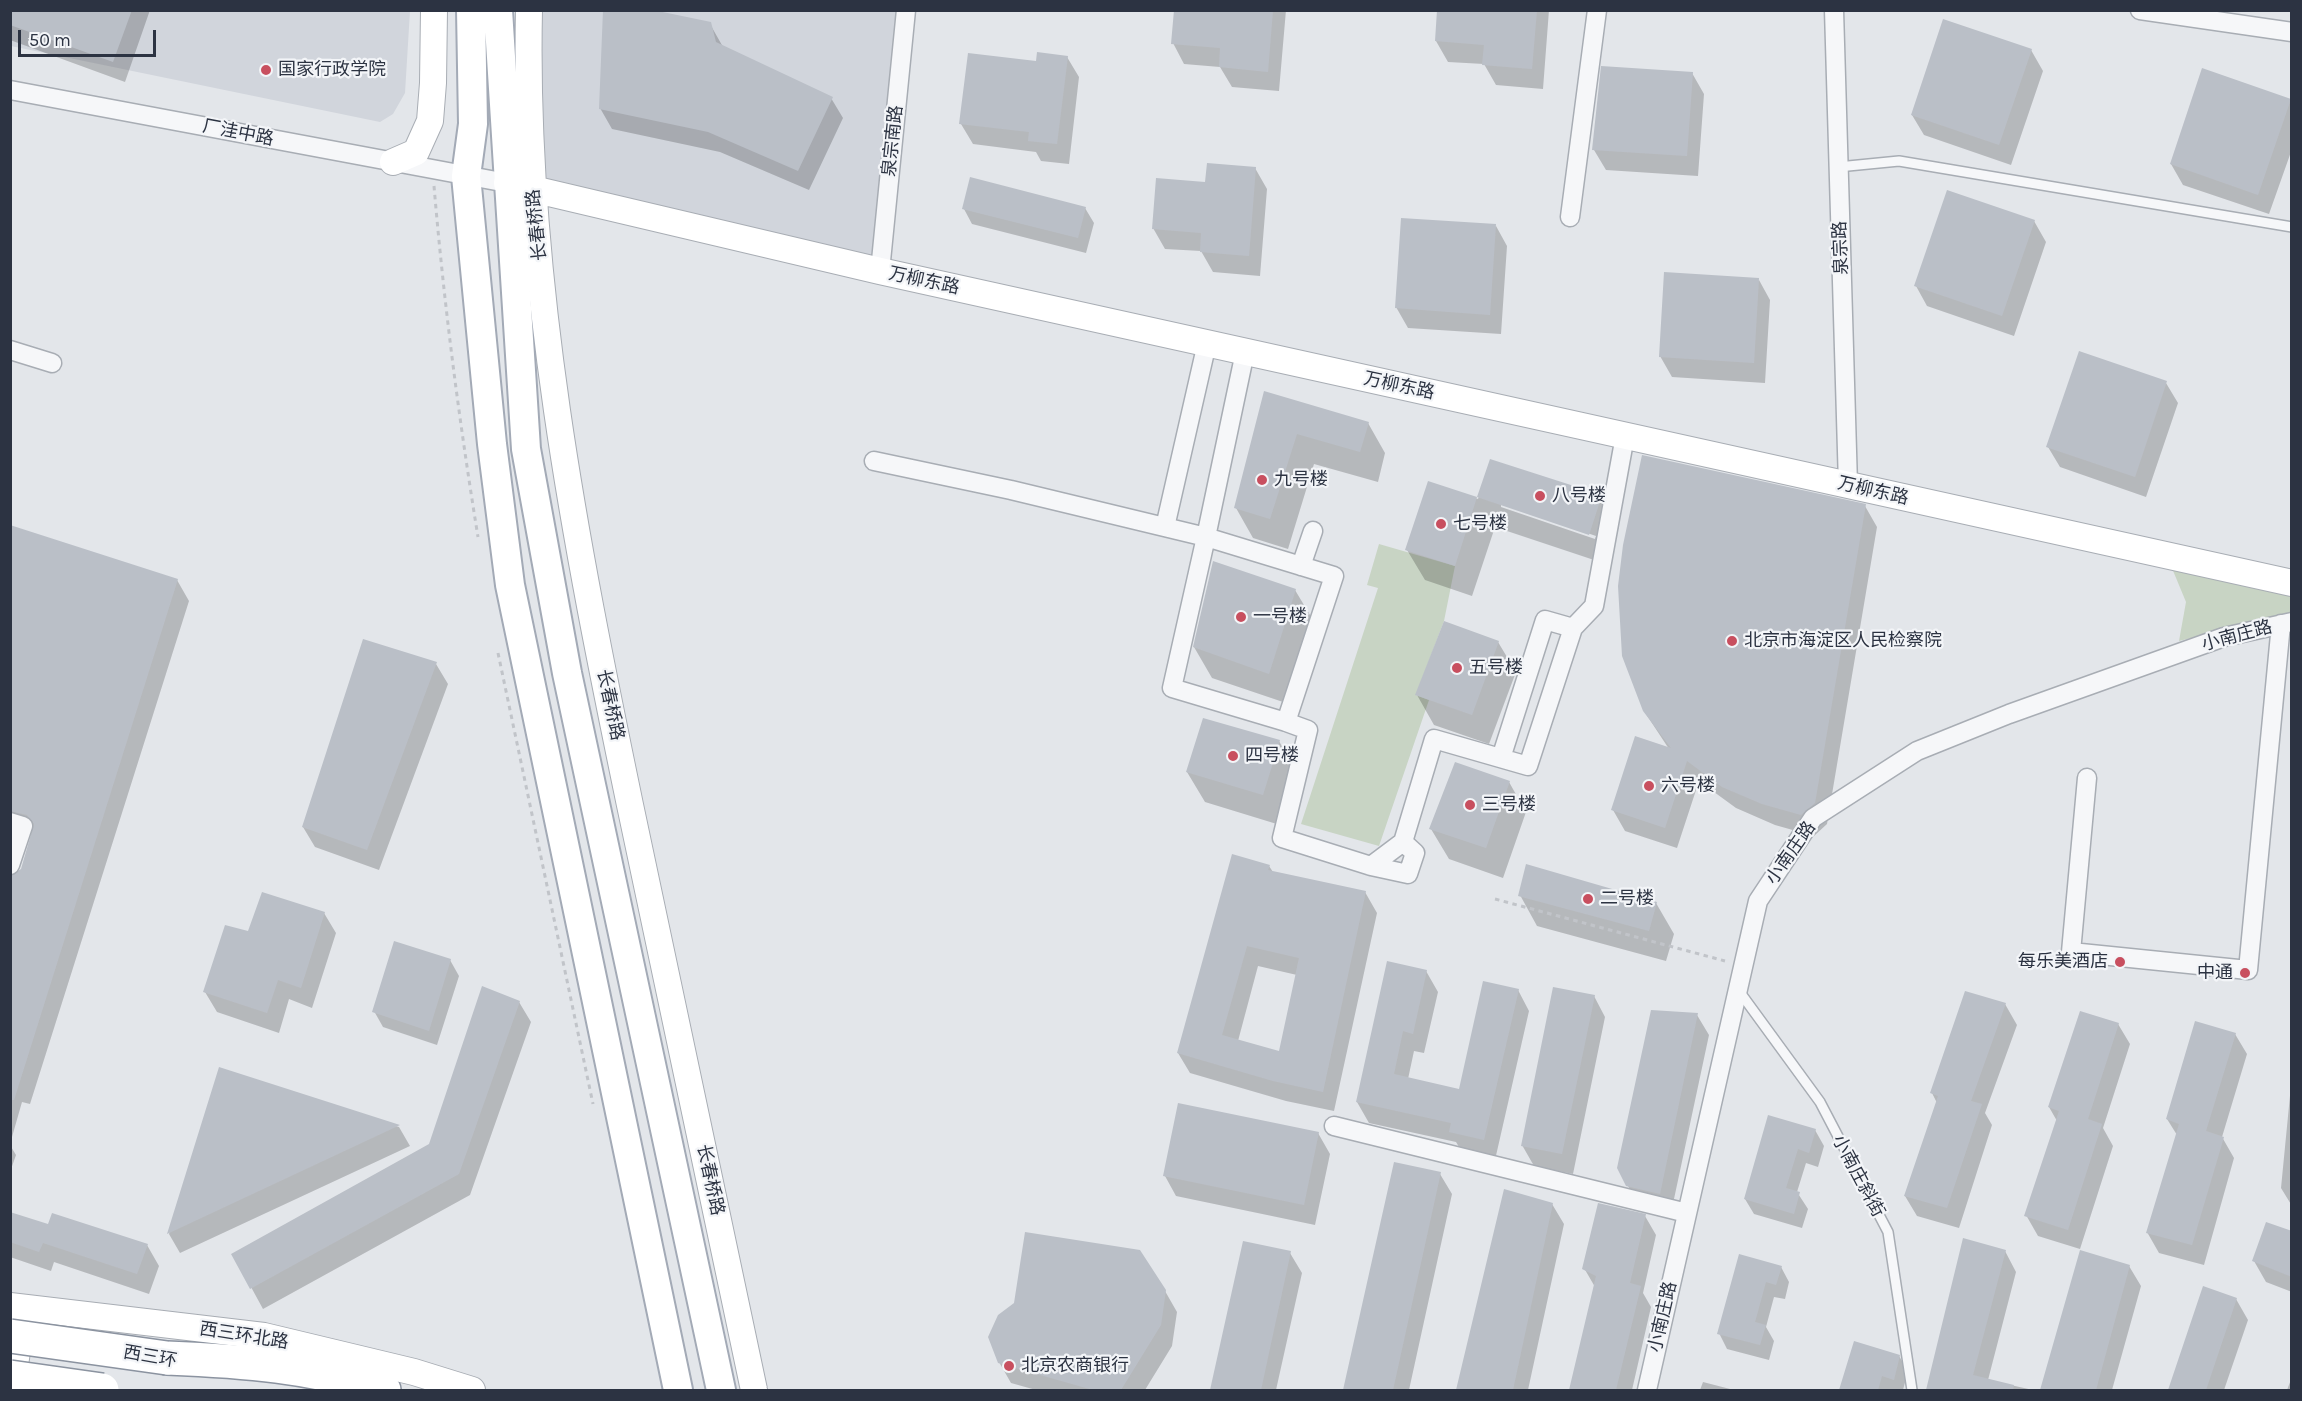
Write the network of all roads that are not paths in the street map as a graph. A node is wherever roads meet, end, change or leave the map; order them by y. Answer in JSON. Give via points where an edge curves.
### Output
{"nodes":[{"id":1,"x":434,"y":10,"type":"edge"},
{"id":2,"x":471,"y":10,"type":"edge"},
{"id":3,"x":498,"y":10,"type":"edge"},
{"id":4,"x":529,"y":10,"type":"edge"},
{"id":5,"x":906,"y":10,"type":"edge"},
{"id":6,"x":1597,"y":10,"type":"edge"},
{"id":7,"x":1834,"y":10,"type":"edge"},
{"id":8,"x":2140,"y":10,"type":"edge"},
{"id":9,"x":2292,"y":32,"type":"edge"},
{"id":10,"x":10,"y":90,"type":"edge"},
{"id":11,"x":393,"y":162,"type":"junction"},
{"id":12,"x":1838,"y":167,"type":"junction"},
{"id":13,"x":466,"y":176,"type":"junction"},
{"id":14,"x":520,"y":185,"type":"junction"},
{"id":15,"x":1570,"y":217,"type":"dead end"},
{"id":16,"x":2292,"y":227,"type":"edge"},
{"id":17,"x":879,"y":271,"type":"junction"},
{"id":18,"x":1207,"y":344,"type":"junction"},
{"id":19,"x":10,"y":350,"type":"edge"},
{"id":20,"x":1245,"y":352,"type":"junction"},
{"id":21,"x":52,"y":363,"type":"dead end"},
{"id":22,"x":1625,"y":436,"type":"junction"},
{"id":23,"x":874,"y":461,"type":"dead end"},
{"id":24,"x":1848,"y":485,"type":"junction"},
{"id":25,"x":1165,"y":527,"type":"junction"},
{"id":26,"x":1313,"y":531,"type":"dead end"},
{"id":27,"x":1206,"y":537,"type":"junction"},
{"id":28,"x":1301,"y":566,"type":"junction"},
{"id":29,"x":2292,"y":583,"type":"edge"},
{"id":30,"x":591,"y":615,"type":"junction"},
{"id":31,"x":2286,"y":623,"type":"edge"},
{"id":32,"x":1573,"y":628,"type":"junction"},
{"id":33,"x":567,"y":673,"type":"junction"},
{"id":34,"x":1286,"y":722,"type":"junction"},
{"id":35,"x":1501,"y":758,"type":"junction"},
{"id":36,"x":2087,"y":778,"type":"dead end"},
{"id":37,"x":17,"y":824,"type":"edge"},
{"id":38,"x":1403,"y":842,"type":"junction"},
{"id":39,"x":10,"y":865,"type":"edge"},
{"id":40,"x":1371,"y":866,"type":"junction"},
{"id":41,"x":1738,"y":989,"type":"junction"},
{"id":42,"x":618,"y":1101,"type":"junction"},
{"id":43,"x":1334,"y":1126,"type":"dead end"},
{"id":44,"x":1687,"y":1213,"type":"junction"},
{"id":45,"x":167,"y":1358,"type":"junction"},
{"id":46,"x":13,"y":1359,"type":"edge"},
{"id":47,"x":102,"y":1390,"type":"edge"},
{"id":48,"x":287,"y":1390,"type":"edge"},
{"id":49,"x":384,"y":1390,"type":"edge"},
{"id":50,"x":472,"y":1390,"type":"edge"},
{"id":51,"x":658,"y":1390,"type":"edge"},
{"id":52,"x":678,"y":1390,"type":"edge"},
{"id":53,"x":721,"y":1390,"type":"edge"},
{"id":54,"x":754,"y":1390,"type":"edge"},
{"id":55,"x":1647,"y":1390,"type":"edge"},
{"id":56,"x":1912,"y":1390,"type":"edge"}],
"edges":[{"from":1,"to":11,"type":"street","via":[[430,121],[416,152]]},
{"from":2,"to":13,"type":"main road","via":[[473,124]]},
{"from":3,"to":14,"type":"main road","name":"长春桥路"},
{"from":4,"to":14,"type":"street","name":"长春桥路"},
{"from":5,"to":17,"type":"street","name":"泉宗南路"},
{"from":6,"to":15,"type":"street"},
{"from":7,"to":12,"type":"street","name":"泉宗路"},
{"from":8,"to":9,"type":"street"},
{"from":10,"to":11,"type":"street","name":"厂洼中路"},
{"from":11,"to":13,"type":"street","name":"厂洼中路"},
{"from":12,"to":16,"type":"lane","via":[[1899,161]]},
{"from":12,"to":24,"type":"street","name":"泉宗路"},
{"from":13,"to":14,"type":"street","name":"厂洼中路"},
{"from":13,"to":42,"type":"main road","via":[[510,585]]},
{"from":14,"to":17,"type":"street","name":"万柳东路"},
{"from":14,"to":30,"type":"street","name":"长春桥路"},
{"from":14,"to":33,"type":"main road","name":"长春桥路","via":[[526,449]]},
{"from":17,"to":18,"type":"street","name":"万柳东路"},
{"from":18,"to":20,"type":"street","name":"万柳东路"},
{"from":18,"to":25,"type":"street"},
{"from":19,"to":21,"type":"street"},
{"from":20,"to":22,"type":"street","name":"万柳东路"},
{"from":20,"to":27,"type":"street"},
{"from":22,"to":24,"type":"street","name":"万柳东路"},
{"from":22,"to":32,"type":"street","via":[[1594,606]]},
{"from":23,"to":25,"type":"street"},
{"from":24,"to":29,"type":"street","name":"万柳东路"},
{"from":25,"to":27,"type":"street"},
{"from":26,"to":28,"type":"street"},
{"from":27,"to":28,"type":"street"},
{"from":27,"to":34,"type":"street","via":[[1172,688]]},
{"from":28,"to":34,"type":"street","via":[[1334,576]]},
{"from":30,"to":33,"type":"street"},
{"from":30,"to":54,"type":"street","name":"长春桥路"},
{"from":31,"to":36,"type":"street","via":[[2248,970],[2071,952]]},
{"from":31,"to":41,"type":"street","name":"小南庄路","via":[[2224,637],[1917,751],[1813,819],[1758,901]]},
{"from":32,"to":35,"type":"street","via":[[1528,766]]},
{"from":32,"to":35,"type":"street","via":[[1545,620]]},
{"from":33,"to":53,"type":"main road","name":"长春桥路"},
{"from":34,"to":40,"type":"street","via":[[1308,730],[1282,838]]},
{"from":35,"to":38,"type":"street","via":[[1434,739]]},
{"from":37,"to":39,"type":"street"},
{"from":38,"to":40,"type":"street"},
{"from":38,"to":40,"type":"street","via":[[1415,853],[1408,874]]},
{"from":41,"to":44,"type":"street","name":"小南庄路"},
{"from":41,"to":56,"type":"lane","name":"小南庄斜街","via":[[1820,1102],[1887,1232]]},
{"from":42,"to":51,"type":"main road","via":[[612,1156],[617,1195]]},
{"from":42,"to":52,"type":"main road"},
{"from":43,"to":44,"type":"street"},
{"from":44,"to":55,"type":"street","name":"小南庄路"},
{"from":45,"to":46,"type":"highway","name":"西三环","bridge":true},
{"from":45,"to":48,"type":"highway","name":"西三环"},
{"from":45,"to":49,"type":"highway","via":[[258,1362],[356,1380]]},
{"from":46,"to":47,"type":"highway","bridge":true},
{"from":46,"to":50,"type":"street","name":"西三环北路","via":[[264,1336]]}]}
